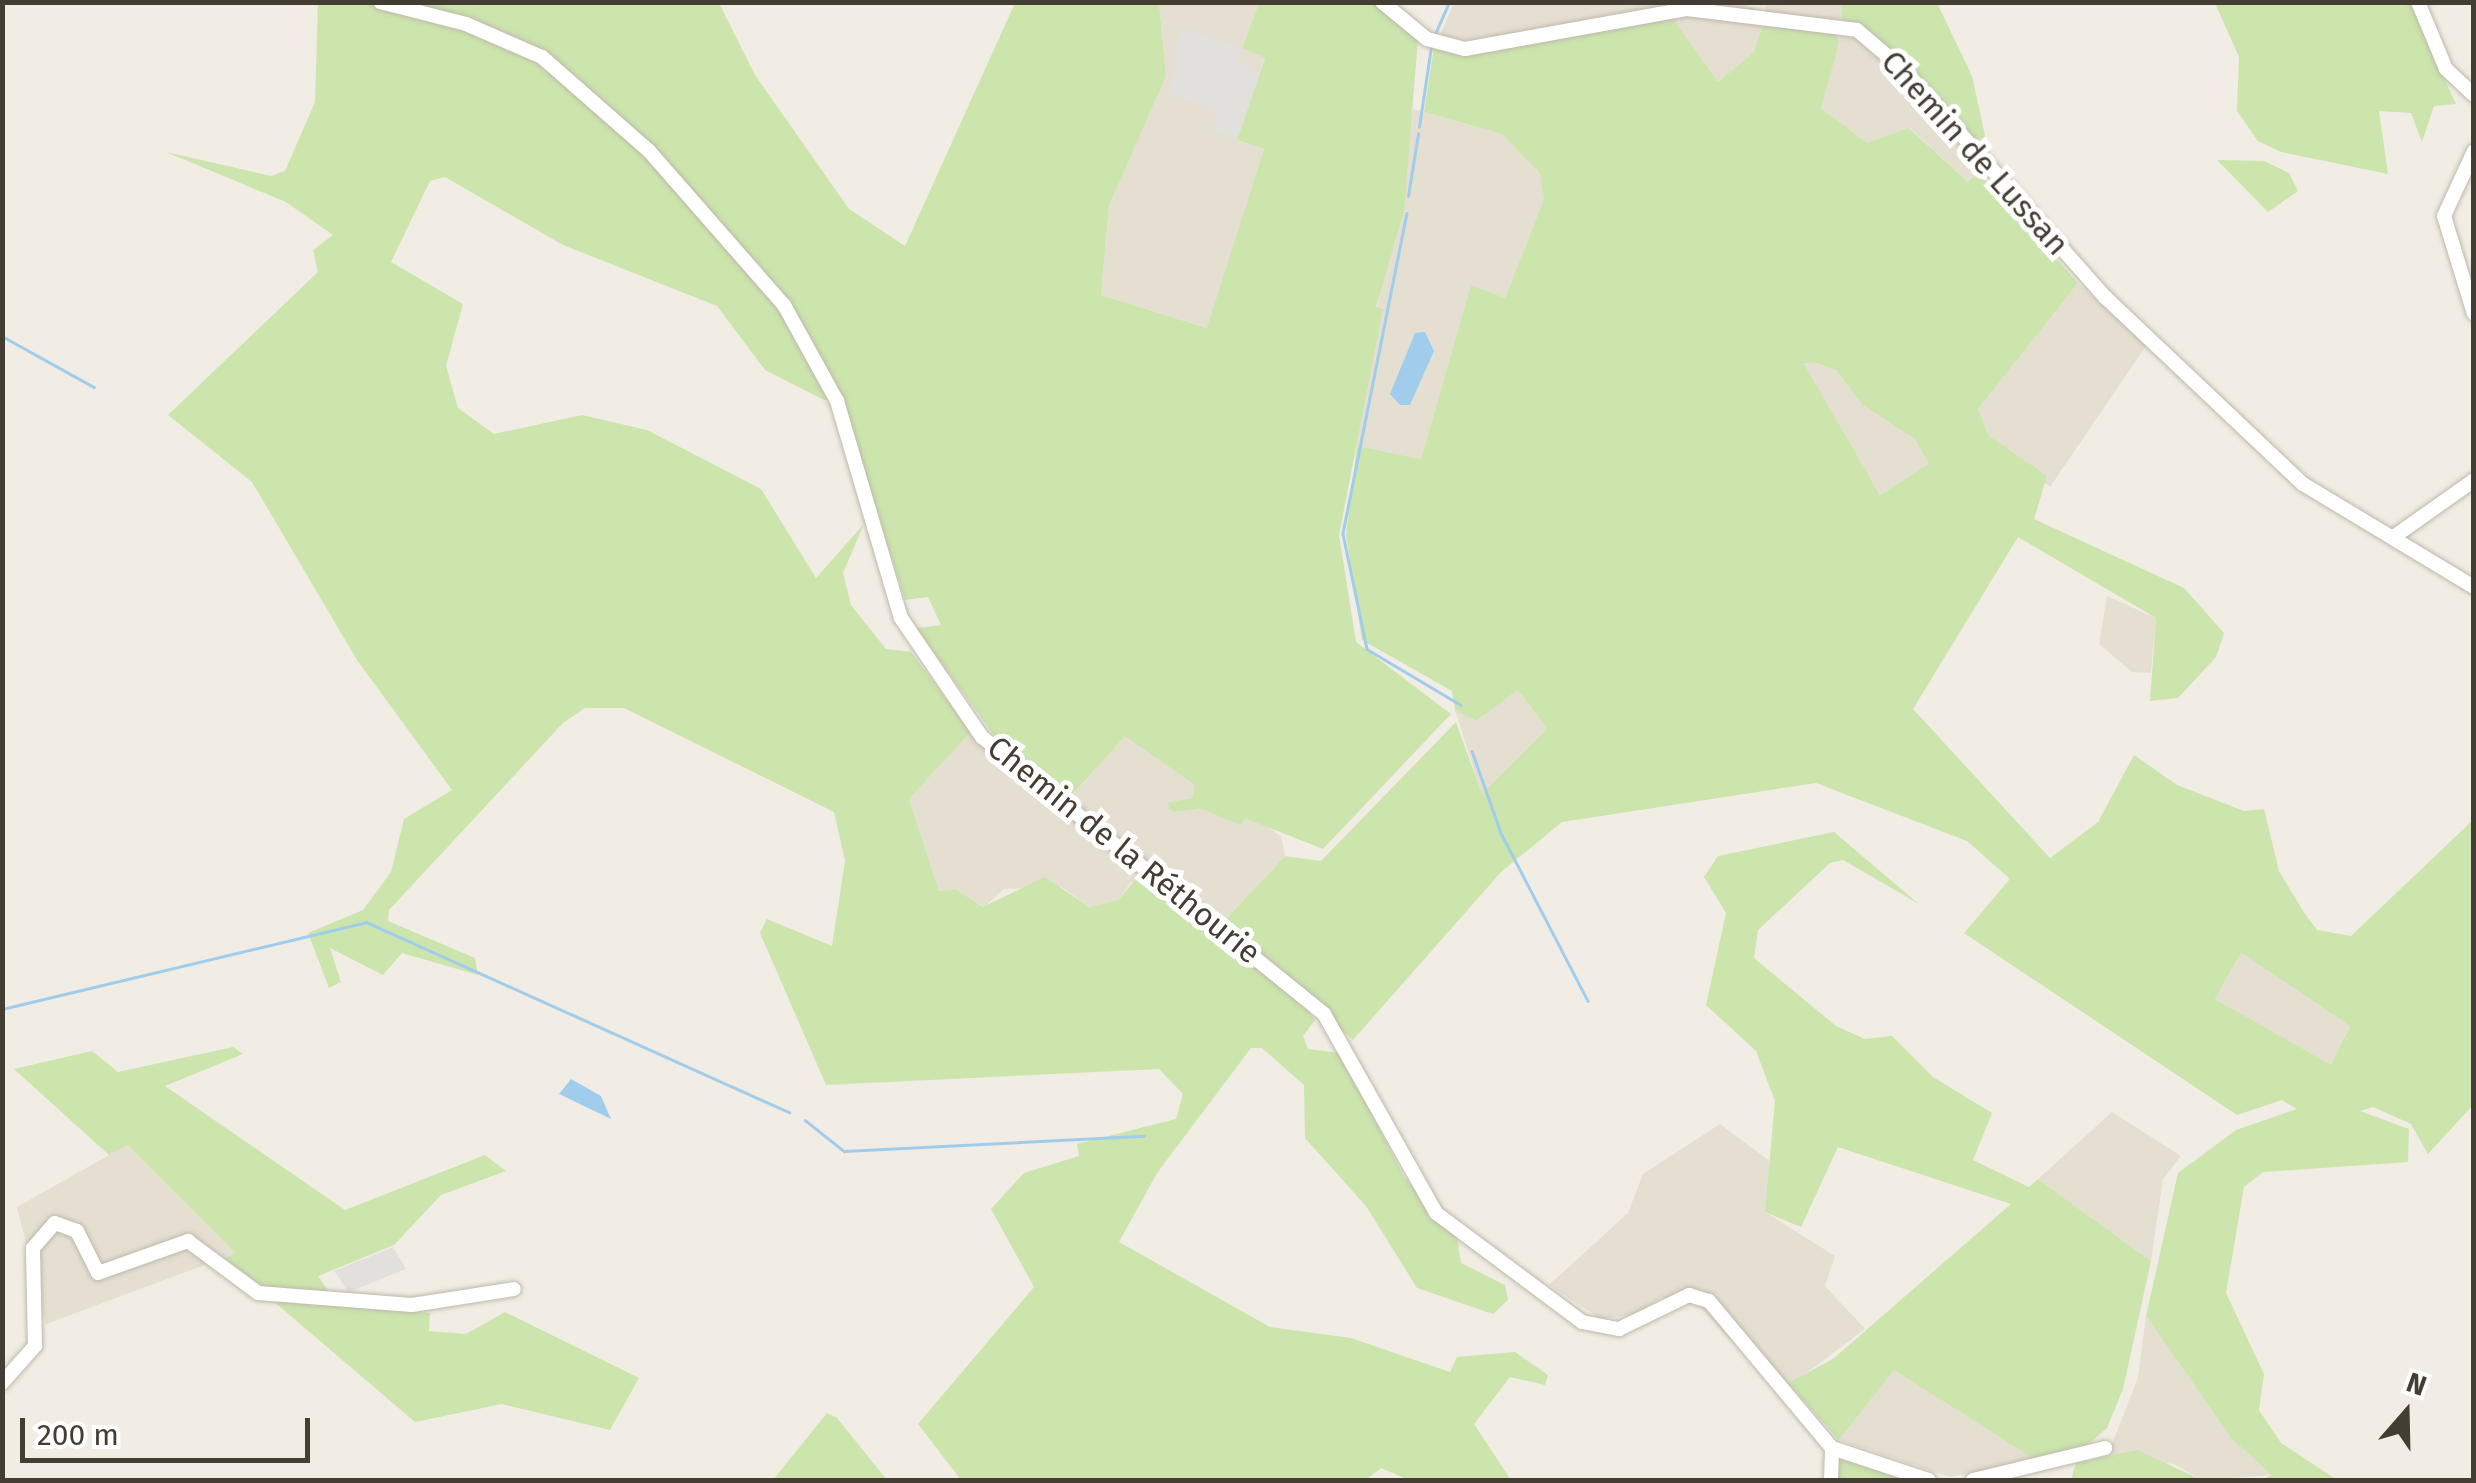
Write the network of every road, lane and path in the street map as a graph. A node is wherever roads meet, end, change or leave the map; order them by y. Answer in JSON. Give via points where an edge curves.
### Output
{"nodes":[{"id":1,"x":380,"y":2,"type":"edge"},
{"id":2,"x":1382,"y":2,"type":"edge"},
{"id":3,"x":2418,"y":2,"type":"edge"},
{"id":4,"x":2474,"y":94,"type":"edge"},
{"id":5,"x":2474,"y":150,"type":"edge"},
{"id":6,"x":2474,"y":314,"type":"edge"},
{"id":7,"x":2474,"y":480,"type":"edge"},
{"id":8,"x":2395,"y":536,"type":"junction"},
{"id":9,"x":2474,"y":587,"type":"edge"},
{"id":10,"x":514,"y":1289,"type":"dead end"},
{"id":11,"x":2,"y":1384,"type":"edge"},
{"id":12,"x":1832,"y":1448,"type":"junction"},
{"id":13,"x":2105,"y":1448,"type":"dead end"},
{"id":14,"x":1830,"y":1480,"type":"edge"},
{"id":15,"x":1928,"y":1480,"type":"edge"},
{"id":16,"x":1973,"y":1480,"type":"edge"}],
"edges":[{"from":1,"to":12,"type":"street","name":"Chemin de la Réthourie","via":[[466,24],[542,57],[650,151],[814,348],[837,401],[902,618],[982,737],[1324,1014],[1436,1213],[1582,1322],[1619,1329],[1689,1295],[1708,1302]]},
{"from":2,"to":8,"type":"street","name":"Chemin de Lussan","via":[[1427,38],[1465,49],[1687,9],[1857,30],[1906,71],[2105,297],[2303,484]]},
{"from":3,"to":4,"type":"street","via":[[2446,68]]},
{"from":5,"to":6,"type":"street","via":[[2444,216]]},
{"from":7,"to":8,"type":"street"},
{"from":8,"to":9,"type":"street","name":"Chemin de Lussan"},
{"from":10,"to":11,"type":"street","via":[[412,1305],[258,1292],[188,1241],[98,1273],[77,1231],[55,1223],[33,1248],[39,1332]]},
{"from":12,"to":14,"type":"street"},
{"from":12,"to":15,"type":"street"},
{"from":13,"to":16,"type":"street"}]}
